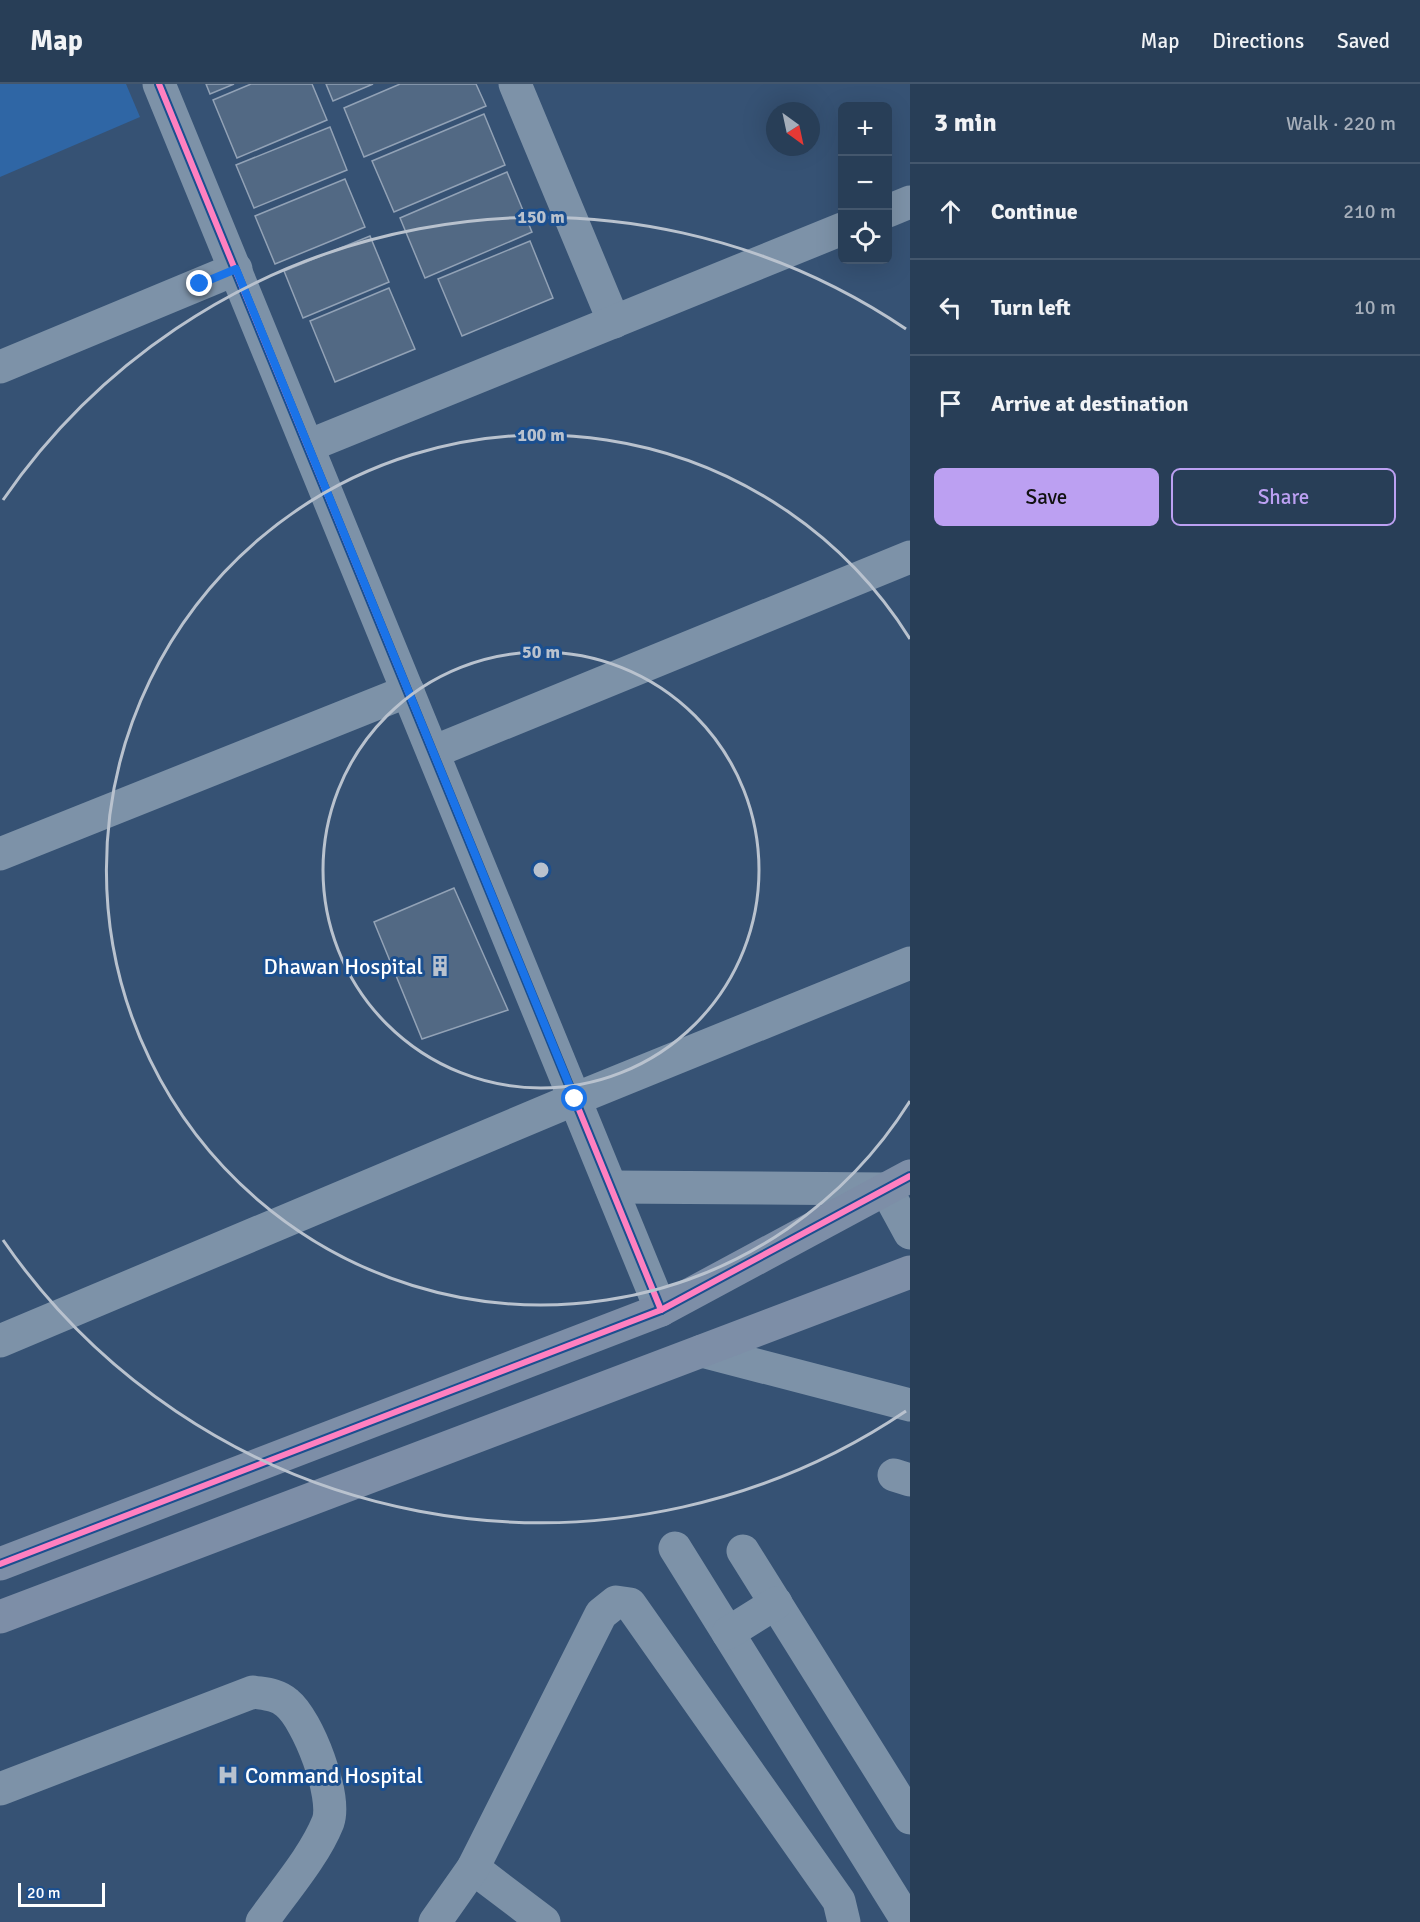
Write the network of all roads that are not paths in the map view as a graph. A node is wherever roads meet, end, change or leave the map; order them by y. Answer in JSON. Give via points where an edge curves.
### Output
{"nodes":[{"id":1,"x":159,"y":84,"type":"edge"},
{"id":2,"x":515,"y":84,"type":"edge"},
{"id":3,"x":910,"y":202,"type":"edge"},
{"id":4,"x":890,"y":210,"type":"edge"},
{"id":5,"x":838,"y":231,"type":"edge"},
{"id":6,"x":236,"y":269,"type":"junction"},
{"id":7,"x":614,"y":322,"type":"junction"},
{"id":8,"x":0,"y":367,"type":"edge"},
{"id":9,"x":308,"y":446,"type":"junction"},
{"id":10,"x":910,"y":557,"type":"edge"},
{"id":11,"x":408,"y":691,"type":"junction"},
{"id":12,"x":433,"y":752,"type":"junction"},
{"id":13,"x":0,"y":854,"type":"edge"},
{"id":14,"x":910,"y":963,"type":"edge"},
{"id":15,"x":575,"y":1099,"type":"junction"},
{"id":16,"x":898,"y":1182,"type":"edge"},
{"id":17,"x":611,"y":1187,"type":"junction"},
{"id":18,"x":910,"y":1233,"type":"edge"},
{"id":19,"x":910,"y":1272,"type":"edge"},
{"id":20,"x":661,"y":1310,"type":"junction"},
{"id":21,"x":0,"y":1341,"type":"edge"},
{"id":22,"x":702,"y":1351,"type":"junction"},
{"id":23,"x":910,"y":1405,"type":"edge"},
{"id":24,"x":675,"y":1548,"type":"dead end"},
{"id":25,"x":743,"y":1551,"type":"dead end"},
{"id":26,"x":0,"y":1564,"type":"edge"},
{"id":27,"x":776,"y":1603,"type":"junction"},
{"id":28,"x":0,"y":1617,"type":"edge"},
{"id":29,"x":728,"y":1633,"type":"junction"},
{"id":30,"x":0,"y":1789,"type":"edge"},
{"id":31,"x":910,"y":1818,"type":"edge"},
{"id":32,"x":473,"y":1868,"type":"junction"},
{"id":33,"x":262,"y":1922,"type":"edge"},
{"id":34,"x":435,"y":1922,"type":"edge"},
{"id":35,"x":544,"y":1922,"type":"edge"},
{"id":36,"x":844,"y":1922,"type":"edge"},
{"id":37,"x":908,"y":1922,"type":"edge"}],
"edges":[{"from":1,"to":6,"type":"street"},
{"from":2,"to":7,"type":"street"},
{"from":3,"to":4,"type":"street"},
{"from":5,"to":7,"type":"street"},
{"from":6,"to":8,"type":"street"},
{"from":6,"to":9,"type":"street"},
{"from":7,"to":9,"type":"street"},
{"from":9,"to":11,"type":"street"},
{"from":10,"to":12,"type":"street"},
{"from":11,"to":12,"type":"street"},
{"from":11,"to":13,"type":"street"},
{"from":12,"to":15,"type":"street"},
{"from":14,"to":15,"type":"street"},
{"from":15,"to":17,"type":"street"},
{"from":15,"to":21,"type":"street"},
{"from":16,"to":17,"type":"street"},
{"from":16,"to":18,"type":"street"},
{"from":16,"to":20,"type":"main road"},
{"from":17,"to":20,"type":"street"},
{"from":19,"to":22,"type":"main road"},
{"from":20,"to":26,"type":"main road"},
{"from":22,"to":23,"type":"street"},
{"from":22,"to":28,"type":"main road"},
{"from":24,"to":29,"type":"street"},
{"from":25,"to":27,"type":"street"},
{"from":27,"to":29,"type":"street"},
{"from":27,"to":31,"type":"street"},
{"from":29,"to":37,"type":"street"},
{"from":30,"to":33,"type":"street","via":[[253,1692],[273,1695],[288,1703],[305,1726],[329,1792],[328,1820],[313,1850]]},
{"from":32,"to":34,"type":"street"},
{"from":32,"to":35,"type":"street"},
{"from":32,"to":36,"type":"street","via":[[601,1614],[616,1602],[630,1604],[839,1901]]}]}
